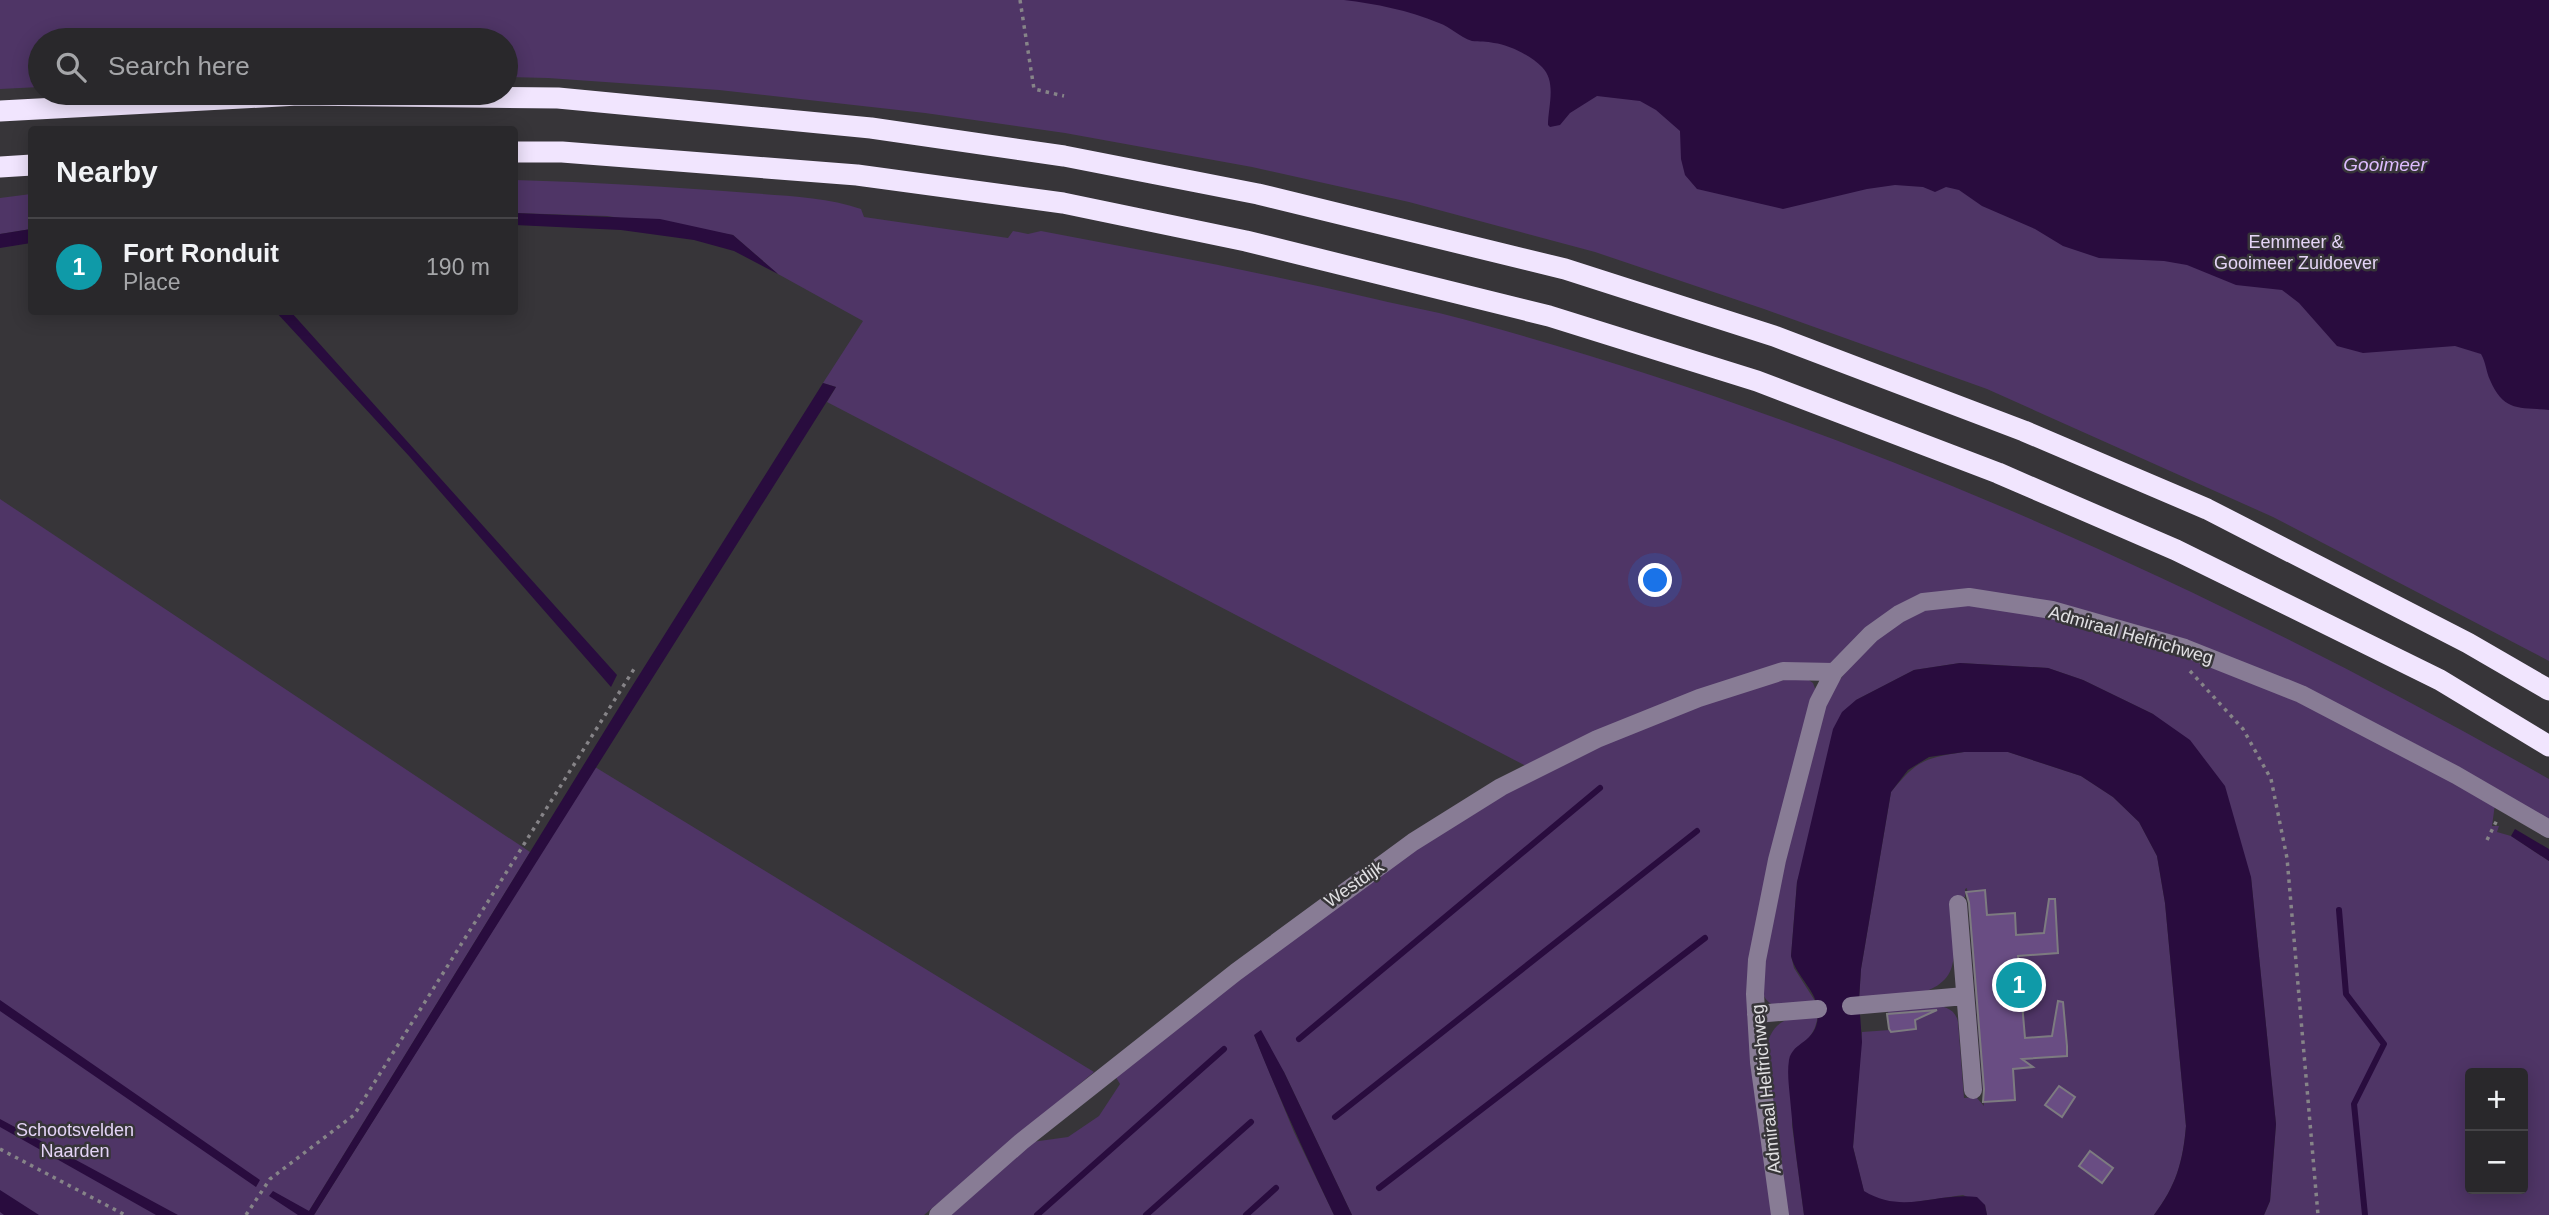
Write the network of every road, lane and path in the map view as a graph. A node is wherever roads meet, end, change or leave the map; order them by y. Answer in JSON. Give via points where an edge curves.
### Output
{"nodes":[{"id":1,"x":1020,"y":0,"type":"edge"},
{"id":2,"x":1064,"y":96,"type":"dead end"},
{"id":3,"x":518,"y":98,"type":"edge"},
{"id":4,"x":112,"y":105,"type":"edge"},
{"id":5,"x":0,"y":111,"type":"edge"},
{"id":6,"x":518,"y":152,"type":"edge"},
{"id":7,"x":28,"y":164,"type":"edge"},
{"id":8,"x":0,"y":167,"type":"edge"},
{"id":9,"x":634,"y":669,"type":"dead end"},
{"id":10,"x":2190,"y":670,"type":"dead end"},
{"id":11,"x":1834,"y":672,"type":"junction"},
{"id":12,"x":2549,"y":690,"type":"edge"},
{"id":13,"x":2549,"y":746,"type":"edge"},
{"id":14,"x":2496,"y":823,"type":"dead end"},
{"id":15,"x":2549,"y":829,"type":"edge"},
{"id":16,"x":2487,"y":840,"type":"dead end"},
{"id":17,"x":1958,"y":904,"type":"dead end"},
{"id":18,"x":1965,"y":996,"type":"junction"},
{"id":19,"x":1851,"y":1006,"type":"dead end"},
{"id":20,"x":1818,"y":1009,"type":"dead end"},
{"id":21,"x":1756,"y":1014,"type":"junction"},
{"id":22,"x":1973,"y":1090,"type":"dead end"},
{"id":23,"x":0,"y":1149,"type":"edge"},
{"id":24,"x":125,"y":1215,"type":"edge"},
{"id":25,"x":246,"y":1215,"type":"edge"},
{"id":26,"x":938,"y":1215,"type":"edge"},
{"id":27,"x":1780,"y":1215,"type":"edge"},
{"id":28,"x":2318,"y":1215,"type":"edge"}],
"edges":[{"from":1,"to":2,"type":"path","via":[[1034,89]]},
{"from":3,"to":12,"type":"highway","via":[[870,128],[1064,156],[1258,194],[1565,269],[1774,336],[2024,431],[2207,509],[2468,643]]},
{"from":4,"to":5,"type":"highway"},
{"from":6,"to":13,"type":"highway","via":[[857,175],[1063,203],[1549,316],[1757,381],[2024,484],[2176,550],[2428,674]]},
{"from":7,"to":8,"type":"highway"},
{"from":9,"to":25,"type":"path","via":[[354,1115],[271,1179]]},
{"from":10,"to":28,"type":"path","via":[[2244,729],[2271,779],[2287,858]]},
{"from":11,"to":15,"type":"street","name":"Admiraal Helfrichweg","via":[[1871,634],[1923,602],[1969,597],[2053,610],[2185,648],[2281,685],[2456,775]]},
{"from":11,"to":21,"type":"street","name":"Admiraal Helfrichweg","via":[[1818,703],[1777,860],[1757,960]]},
{"from":11,"to":26,"type":"street","name":"Westdijk","via":[[1783,671],[1699,698],[1597,739],[1501,788],[1413,842],[1236,972],[1021,1142]]},
{"from":14,"to":16,"type":"path"},
{"from":17,"to":18,"type":"street"},
{"from":18,"to":19,"type":"street"},
{"from":18,"to":22,"type":"street"},
{"from":20,"to":21,"type":"street"},
{"from":21,"to":27,"type":"street","name":"Admiraal Helfrichweg"},
{"from":23,"to":24,"type":"path"}]}
